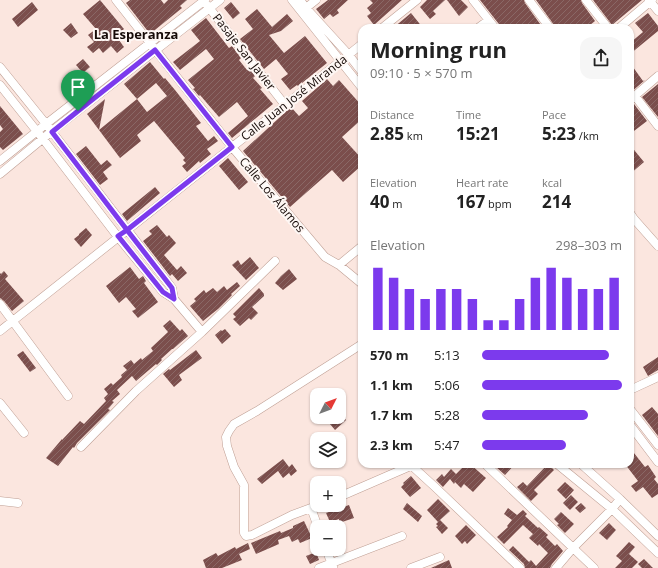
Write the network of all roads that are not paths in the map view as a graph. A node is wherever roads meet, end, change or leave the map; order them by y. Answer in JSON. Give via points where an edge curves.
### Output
{"nodes":[{"id":1,"x":116,"y":0,"type":"edge"},
{"id":2,"x":204,"y":0,"type":"edge"},
{"id":3,"x":220,"y":0,"type":"edge"},
{"id":4,"x":292,"y":0,"type":"edge"},
{"id":5,"x":300,"y":0,"type":"edge"},
{"id":6,"x":316,"y":0,"type":"edge"},
{"id":7,"x":417,"y":0,"type":"edge"},
{"id":8,"x":474,"y":0,"type":"edge"},
{"id":9,"x":529,"y":0,"type":"edge"},
{"id":10,"x":586,"y":0,"type":"edge"},
{"id":11,"x":651,"y":1,"type":"edge"},
{"id":12,"x":306,"y":8,"type":"junction"},
{"id":13,"x":210,"y":9,"type":"junction"},
{"id":14,"x":658,"y":11,"type":"edge"},
{"id":15,"x":489,"y":20,"type":"junction"},
{"id":16,"x":387,"y":24,"type":"edge"},
{"id":17,"x":484,"y":24,"type":"edge"},
{"id":18,"x":492,"y":24,"type":"edge"},
{"id":19,"x":547,"y":24,"type":"edge"},
{"id":20,"x":605,"y":24,"type":"edge"},
{"id":21,"x":624,"y":24,"type":"edge"},
{"id":22,"x":150,"y":43,"type":"junction"},
{"id":23,"x":358,"y":47,"type":"edge"},
{"id":24,"x":155,"y":50,"type":"junction"},
{"id":25,"x":348,"y":54,"type":"junction"},
{"id":26,"x":340,"y":60,"type":"junction"},
{"id":27,"x":0,"y":67,"type":"edge"},
{"id":28,"x":358,"y":67,"type":"edge"},
{"id":29,"x":658,"y":76,"type":"edge"},
{"id":30,"x":358,"y":83,"type":"edge"},
{"id":31,"x":0,"y":85,"type":"edge"},
{"id":32,"x":634,"y":96,"type":"edge"},
{"id":33,"x":634,"y":100,"type":"edge"},
{"id":34,"x":285,"y":105,"type":"junction"},
{"id":35,"x":46,"y":124,"type":"junction"},
{"id":36,"x":658,"y":126,"type":"edge"},
{"id":37,"x":37,"y":131,"type":"junction"},
{"id":38,"x":52,"y":132,"type":"junction"},
{"id":39,"x":43,"y":139,"type":"junction"},
{"id":40,"x":232,"y":147,"type":"junction"},
{"id":41,"x":0,"y":161,"type":"edge"},
{"id":42,"x":0,"y":174,"type":"edge"},
{"id":43,"x":634,"y":221,"type":"edge"},
{"id":44,"x":127,"y":230,"type":"junction"},
{"id":45,"x":118,"y":236,"type":"junction"},
{"id":46,"x":658,"y":246,"type":"edge"},
{"id":47,"x":358,"y":249,"type":"edge"},
{"id":48,"x":275,"y":261,"type":"dead end"},
{"id":49,"x":339,"y":265,"type":"junction"},
{"id":50,"x":358,"y":281,"type":"edge"},
{"id":51,"x":174,"y":299,"type":"junction"},
{"id":52,"x":0,"y":304,"type":"edge"},
{"id":53,"x":13,"y":320,"type":"junction"},
{"id":54,"x":0,"y":331,"type":"edge"},
{"id":55,"x":202,"y":332,"type":"junction"},
{"id":56,"x":358,"y":347,"type":"edge"},
{"id":57,"x":658,"y":377,"type":"edge"},
{"id":58,"x":634,"y":388,"type":"edge"},
{"id":59,"x":68,"y":396,"type":"dead end"},
{"id":60,"x":0,"y":403,"type":"edge"},
{"id":61,"x":634,"y":414,"type":"edge"},
{"id":62,"x":634,"y":431,"type":"edge"},
{"id":63,"x":24,"y":433,"type":"dead end"},
{"id":64,"x":658,"y":446,"type":"edge"},
{"id":65,"x":80,"y":447,"type":"dead end"},
{"id":66,"x":658,"y":462,"type":"edge"},
{"id":67,"x":407,"y":468,"type":"edge"},
{"id":68,"x":417,"y":468,"type":"edge"},
{"id":69,"x":489,"y":468,"type":"edge"},
{"id":70,"x":562,"y":468,"type":"edge"},
{"id":71,"x":586,"y":468,"type":"edge"},
{"id":72,"x":346,"y":494,"type":"edge"},
{"id":73,"x":620,"y":498,"type":"junction"},
{"id":74,"x":0,"y":501,"type":"edge"},
{"id":75,"x":18,"y":503,"type":"dead end"},
{"id":76,"x":310,"y":509,"type":"edge"},
{"id":77,"x":612,"y":509,"type":"junction"},
{"id":78,"x":402,"y":536,"type":"dead end"},
{"id":79,"x":658,"y":536,"type":"edge"},
{"id":80,"x":573,"y":548,"type":"junction"},
{"id":81,"x":658,"y":553,"type":"edge"},
{"id":82,"x":328,"y":556,"type":"edge"},
{"id":83,"x":440,"y":557,"type":"dead end"},
{"id":84,"x":332,"y":566,"type":"edge"},
{"id":85,"x":319,"y":568,"type":"edge"},
{"id":86,"x":411,"y":568,"type":"edge"},
{"id":87,"x":520,"y":568,"type":"edge"},
{"id":88,"x":556,"y":568,"type":"edge"},
{"id":89,"x":594,"y":568,"type":"edge"}],
"edges":[{"from":1,"to":22,"type":"street","name":"Calle Los Álamos"},
{"from":2,"to":13,"type":"street","name":"Pasaje San Javier"},
{"from":2,"to":22,"type":"street"},
{"from":3,"to":13,"type":"street"},
{"from":4,"to":26,"type":"street"},
{"from":5,"to":12,"type":"street"},
{"from":6,"to":12,"type":"street"},
{"from":7,"to":16,"type":"street"},
{"from":8,"to":15,"type":"street"},
{"from":9,"to":19,"type":"street"},
{"from":10,"to":20,"type":"street"},
{"from":11,"to":14,"type":"street"},
{"from":11,"to":21,"type":"street"},
{"from":12,"to":25,"type":"street"},
{"from":13,"to":24,"type":"street"},
{"from":13,"to":34,"type":"street","name":"Pasaje San Javier"},
{"from":15,"to":17,"type":"street"},
{"from":15,"to":18,"type":"street"},
{"from":22,"to":24,"type":"street","name":"Calle Los Álamos"},
{"from":22,"to":35,"type":"street"},
{"from":23,"to":25,"type":"street","name":"Calle Juan José Miranda"},
{"from":24,"to":38,"type":"street"},
{"from":24,"to":40,"type":"street","name":"Calle Los Álamos"},
{"from":25,"to":26,"type":"street","name":"Calle Juan José Miranda"},
{"from":25,"to":28,"type":"street"},
{"from":26,"to":30,"type":"street"},
{"from":26,"to":34,"type":"street","name":"Calle Juan José Miranda"},
{"from":27,"to":35,"type":"street"},
{"from":29,"to":32,"type":"street"},
{"from":31,"to":37,"type":"street"},
{"from":33,"to":36,"type":"street"},
{"from":34,"to":40,"type":"street","name":"Calle Juan José Miranda"},
{"from":35,"to":37,"type":"street"},
{"from":35,"to":38,"type":"street"},
{"from":37,"to":39,"type":"street"},
{"from":37,"to":41,"type":"street"},
{"from":38,"to":39,"type":"street"},
{"from":38,"to":44,"type":"street"},
{"from":39,"to":42,"type":"street"},
{"from":39,"to":45,"type":"street"},
{"from":40,"to":44,"type":"street","name":"Calle Juan José Miranda"},
{"from":40,"to":49,"type":"street","name":"Calle Los Álamos","via":[[325,257]]},
{"from":43,"to":46,"type":"street"},
{"from":44,"to":45,"type":"street","name":"Calle Juan José Miranda"},
{"from":44,"to":51,"type":"street","via":[[172,288]]},
{"from":45,"to":51,"type":"street","via":[[163,292]]},
{"from":45,"to":53,"type":"street","name":"Calle Juan José Miranda"},
{"from":47,"to":49,"type":"street"},
{"from":48,"to":55,"type":"street"},
{"from":49,"to":50,"type":"street"},
{"from":51,"to":55,"type":"street"},
{"from":52,"to":53,"type":"street"},
{"from":53,"to":54,"type":"street","name":"Calle Juan José Miranda"},
{"from":53,"to":59,"type":"street"},
{"from":55,"to":65,"type":"street","via":[[136,391]]},
{"from":56,"to":76,"type":"street","via":[[234,424],[226,438],[234,467],[244,485],[246,536]]},
{"from":57,"to":58,"type":"street"},
{"from":60,"to":63,"type":"street"},
{"from":61,"to":64,"type":"street"},
{"from":62,"to":66,"type":"street"},
{"from":67,"to":72,"type":"street"},
{"from":68,"to":87,"type":"street"},
{"from":69,"to":80,"type":"street"},
{"from":70,"to":77,"type":"street"},
{"from":71,"to":73,"type":"street"},
{"from":73,"to":77,"type":"street"},
{"from":73,"to":79,"type":"street"},
{"from":74,"to":75,"type":"street"},
{"from":77,"to":80,"type":"street"},
{"from":77,"to":81,"type":"street"},
{"from":78,"to":84,"type":"street"},
{"from":80,"to":88,"type":"street"},
{"from":80,"to":89,"type":"street"},
{"from":82,"to":84,"type":"street"},
{"from":83,"to":86,"type":"street"},
{"from":84,"to":85,"type":"street"}]}
